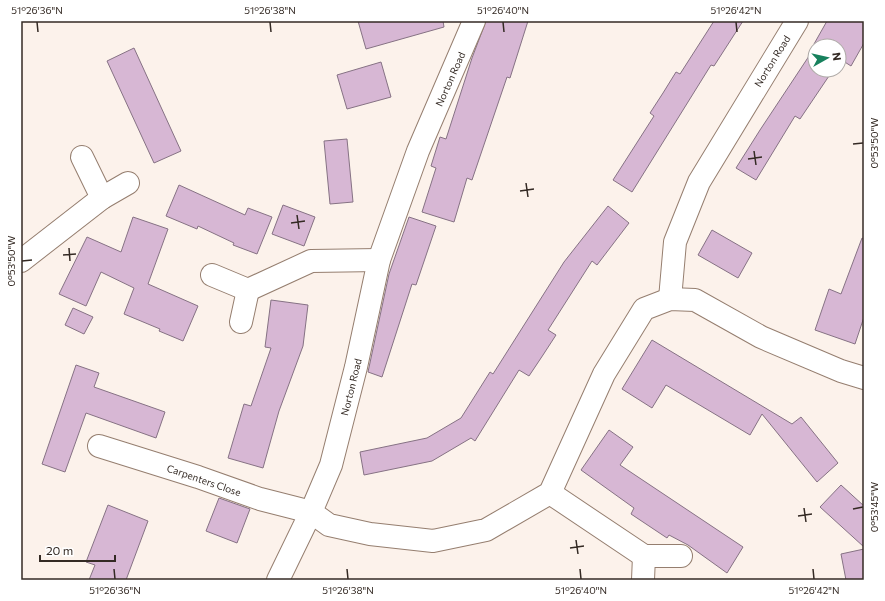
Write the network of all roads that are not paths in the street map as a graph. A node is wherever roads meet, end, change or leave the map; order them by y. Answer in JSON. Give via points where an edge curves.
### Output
{"nodes":[{"id":1,"x":474,"y":21,"type":"edge"},
{"id":2,"x":797,"y":21,"type":"edge"},
{"id":3,"x":82,"y":157,"type":"dead end"},
{"id":4,"x":128,"y":183,"type":"dead end"},
{"id":5,"x":102,"y":198,"type":"junction"},
{"id":6,"x":379,"y":260,"type":"junction"},
{"id":7,"x":21,"y":261,"type":"edge"},
{"id":8,"x":212,"y":275,"type":"dead end"},
{"id":9,"x":248,"y":290,"type":"junction"},
{"id":10,"x":670,"y":300,"type":"junction"},
{"id":11,"x":241,"y":322,"type":"dead end"},
{"id":12,"x":864,"y":378,"type":"edge"},
{"id":13,"x":99,"y":446,"type":"dead end"},
{"id":14,"x":550,"y":493,"type":"junction"},
{"id":15,"x":311,"y":512,"type":"junction"},
{"id":16,"x":644,"y":556,"type":"junction"},
{"id":17,"x":682,"y":556,"type":"dead end"},
{"id":18,"x":278,"y":580,"type":"edge"},
{"id":19,"x":643,"y":580,"type":"edge"}],
"edges":[{"from":1,"to":6,"type":"street","name":"Norton Road","via":[[418,151]]},
{"from":2,"to":10,"type":"street","name":"Norton Road","via":[[699,182],[675,242]]},
{"from":3,"to":5,"type":"street"},
{"from":4,"to":5,"type":"street"},
{"from":5,"to":7,"type":"street"},
{"from":6,"to":9,"type":"street","via":[[311,261]]},
{"from":6,"to":15,"type":"street","name":"Norton Road","via":[[331,465]]},
{"from":8,"to":9,"type":"street"},
{"from":9,"to":11,"type":"street"},
{"from":10,"to":12,"type":"street","via":[[695,300],[761,337],[841,371]]},
{"from":10,"to":14,"type":"street","via":[[644,309],[604,374]]},
{"from":13,"to":15,"type":"street","name":"Carpenters Close","via":[[260,499]]},
{"from":14,"to":15,"type":"street","via":[[486,530],[433,541],[370,534],[329,525]]},
{"from":14,"to":16,"type":"street"},
{"from":15,"to":18,"type":"street","name":"Norton Road"},
{"from":16,"to":17,"type":"street"},
{"from":16,"to":19,"type":"street"}]}
